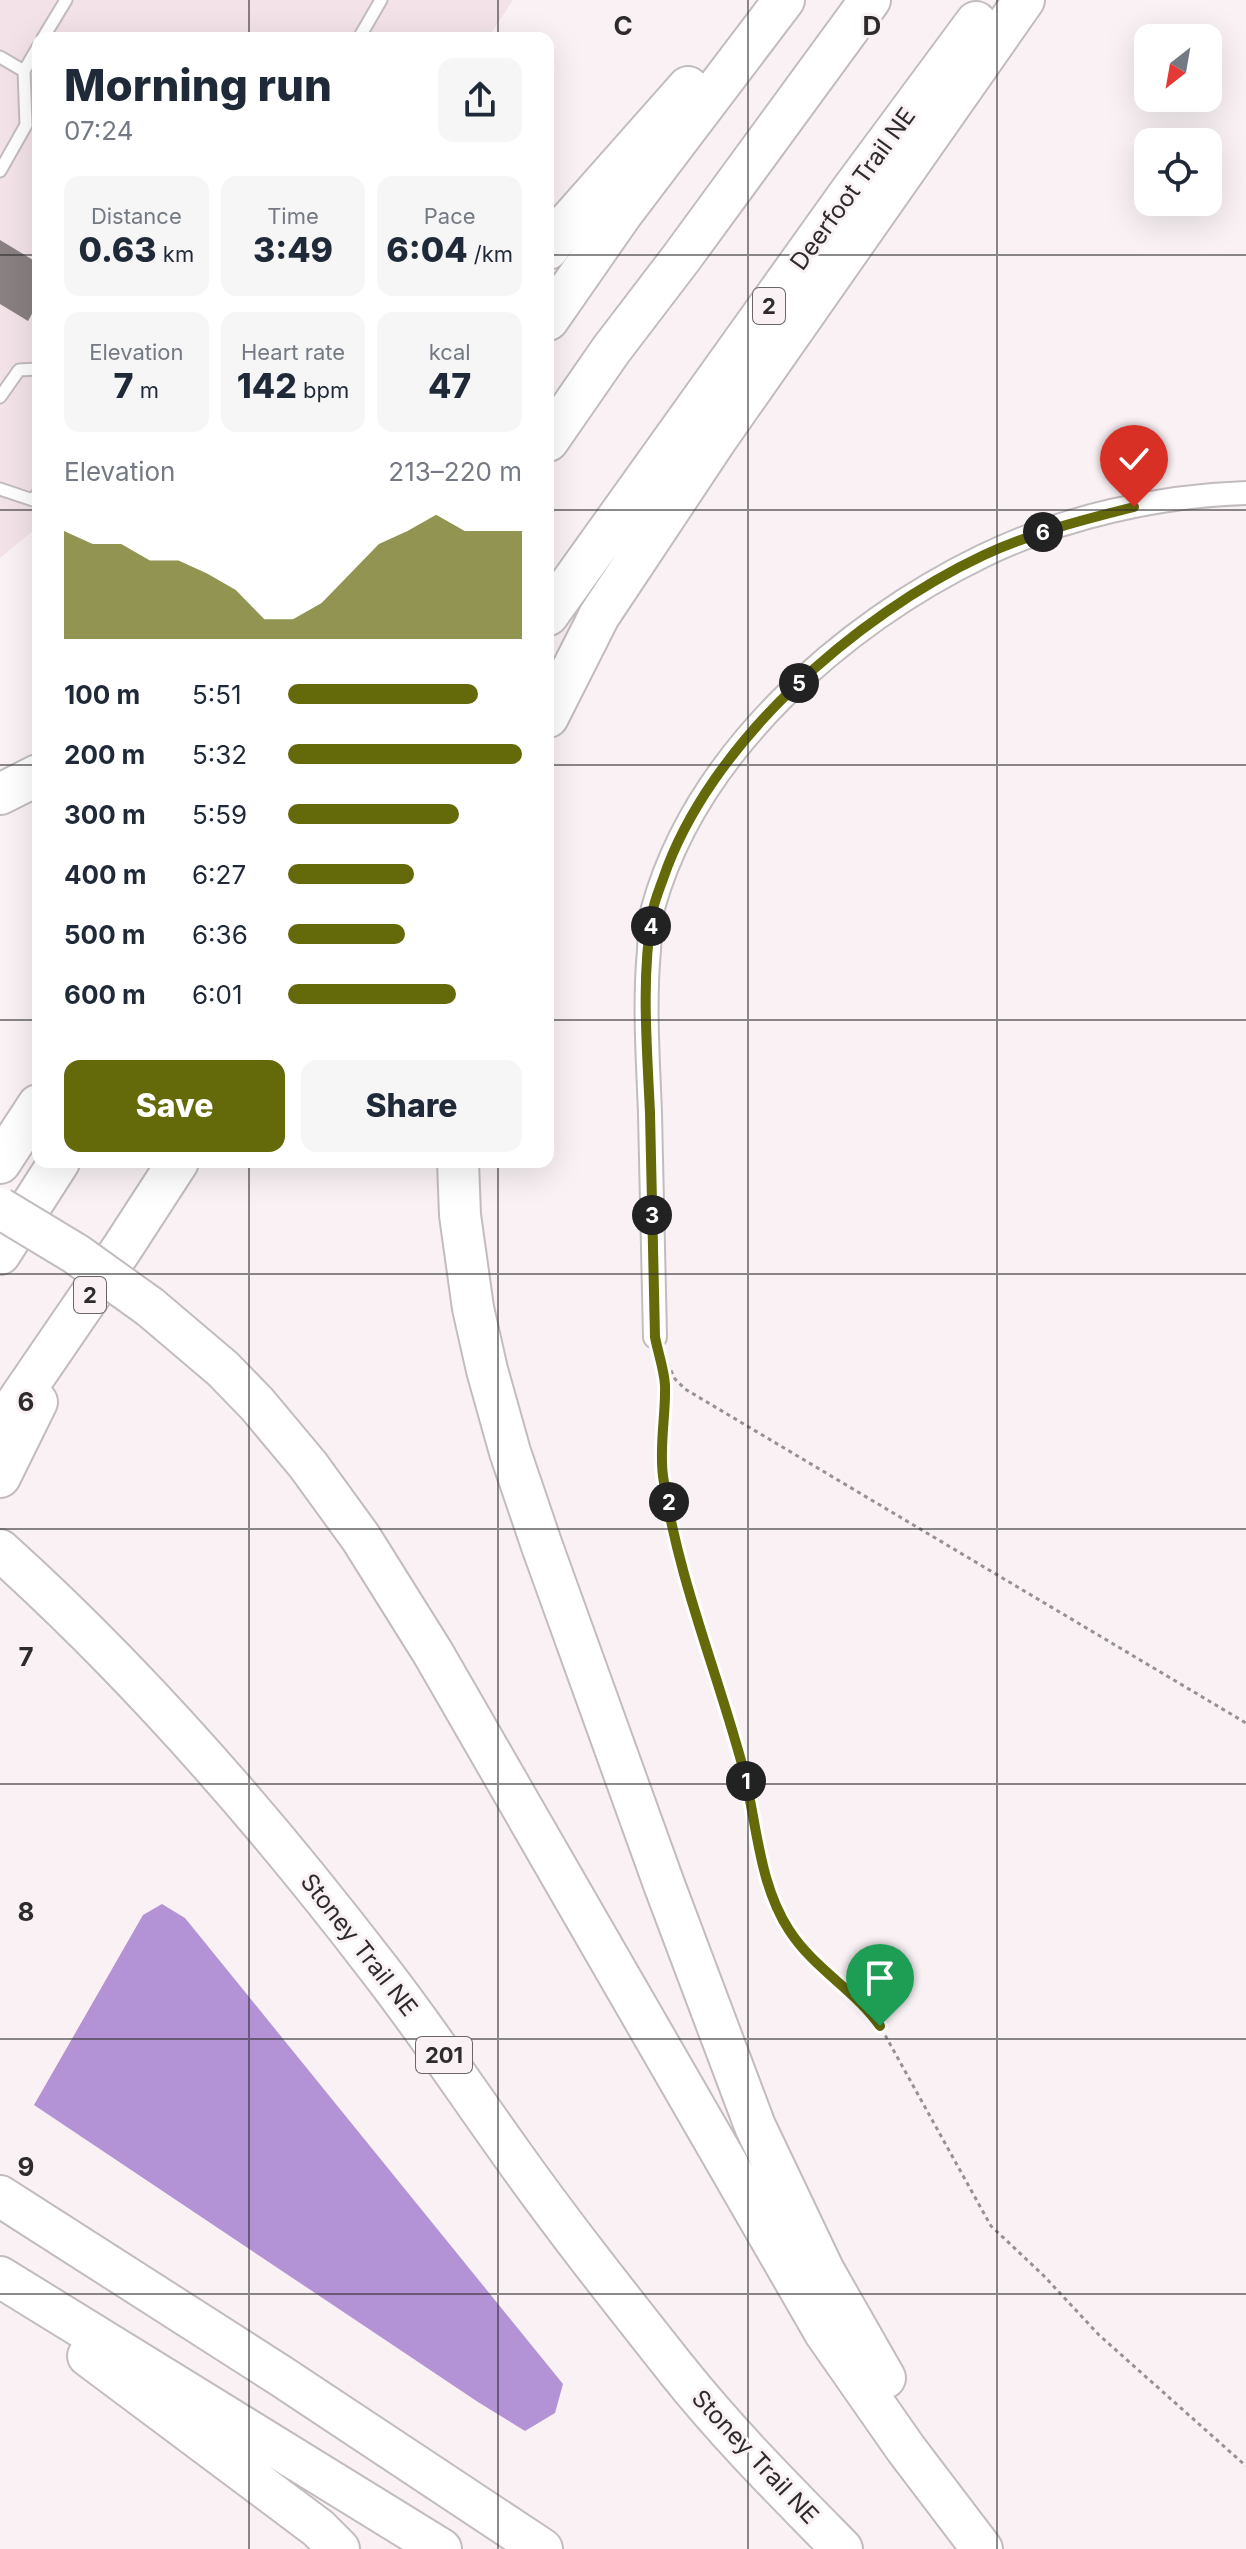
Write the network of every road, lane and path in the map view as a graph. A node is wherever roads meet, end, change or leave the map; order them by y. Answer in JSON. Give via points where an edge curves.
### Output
{"nodes":[{"id":1,"x":66,"y":0,"type":"edge"},
{"id":2,"x":381,"y":0,"type":"edge"},
{"id":3,"x":765,"y":0,"type":"edge"},
{"id":4,"x":784,"y":0,"type":"edge"},
{"id":5,"x":870,"y":0,"type":"edge"},
{"id":6,"x":994,"y":0,"type":"edge"},
{"id":7,"x":1024,"y":0,"type":"edge"},
{"id":8,"x":47,"y":32,"type":"edge"},
{"id":9,"x":362,"y":32,"type":"edge"},
{"id":10,"x":0,"y":57,"type":"edge"},
{"id":11,"x":32,"y":57,"type":"edge"},
{"id":12,"x":24,"y":71,"type":"junction"},
{"id":13,"x":0,"y":171,"type":"edge"},
{"id":14,"x":554,"y":241,"type":"edge"},
{"id":15,"x":554,"y":311,"type":"edge"},
{"id":16,"x":32,"y":369,"type":"edge"},
{"id":17,"x":0,"y":397,"type":"edge"},
{"id":18,"x":554,"y":432,"type":"edge"},
{"id":19,"x":0,"y":489,"type":"edge"},
{"id":20,"x":1246,"y":493,"type":"edge"},
{"id":21,"x":32,"y":500,"type":"edge"},
{"id":22,"x":554,"y":607,"type":"edge"},
{"id":23,"x":554,"y":705,"type":"edge"},
{"id":24,"x":32,"y":778,"type":"edge"},
{"id":25,"x":0,"y":794,"type":"edge"},
{"id":26,"x":32,"y":1114,"type":"edge"},
{"id":27,"x":0,"y":1163,"type":"edge"},
{"id":28,"x":55,"y":1168,"type":"edge"},
{"id":29,"x":174,"y":1168,"type":"edge"},
{"id":30,"x":458,"y":1168,"type":"edge"},
{"id":31,"x":0,"y":1208,"type":"edge"},
{"id":32,"x":0,"y":1254,"type":"edge"},
{"id":33,"x":655,"y":1337,"type":"junction"},
{"id":34,"x":3,"y":1455,"type":"edge"},
{"id":35,"x":0,"y":1550,"type":"edge"},
{"id":36,"x":1246,"y":1723,"type":"edge"},
{"id":37,"x":0,"y":2196,"type":"edge"},
{"id":38,"x":0,"y":2277,"type":"edge"},
{"id":39,"x":0,"y":2293,"type":"edge"},
{"id":40,"x":1246,"y":2466,"type":"edge"},
{"id":41,"x":339,"y":2549,"type":"edge"},
{"id":42,"x":441,"y":2549,"type":"edge"},
{"id":43,"x":542,"y":2549,"type":"edge"},
{"id":44,"x":842,"y":2549,"type":"edge"},
{"id":45,"x":985,"y":2549,"type":"edge"}],
"edges":[{"from":1,"to":8,"type":"lane"},
{"from":2,"to":9,"type":"lane"},
{"from":3,"to":14,"type":"highway"},
{"from":4,"to":15,"type":"highway"},
{"from":5,"to":18,"type":"highway"},
{"from":6,"to":22,"type":"highway","name":"Deerfoot Trail NE","number":"2"},
{"from":7,"to":23,"type":"highway","via":[[707,452],[599,616]]},
{"from":10,"to":12,"type":"lane"},
{"from":11,"to":12,"type":"lane"},
{"from":12,"to":13,"type":"lane","via":[[26,125]]},
{"from":16,"to":17,"type":"lane","via":[[19,370]]},
{"from":19,"to":21,"type":"lane"},
{"from":20,"to":33,"type":"street","via":[[1134,507],[1060,525],[984,556],[919,592],[827,657],[768,714],[699,803],[673,849],[652,911],[644,1000]]},
{"from":24,"to":25,"type":"highway"},
{"from":26,"to":27,"type":"highway"},
{"from":28,"to":32,"type":"highway"},
{"from":29,"to":34,"type":"highway","number":"2","via":[[81,1308]]},
{"from":30,"to":45,"type":"highway","via":[[473,1308],[510,1452],[755,2126],[824,2271]]},
{"from":31,"to":45,"type":"highway","bridge":true,"via":[[150,1307],[223,1369],[308,1465],[370,1551],[433,1653],[825,2333]]},
{"from":33,"to":36,"type":"path","via":[[685,1389]]},
{"from":33,"to":40,"type":"path","via":[[665,1384],[663,1475],[687,1584],[744,1770],[770,1891],[788,1929],[812,1961],[880,2026],[991,2226],[1118,2353]]},
{"from":35,"to":44,"type":"highway","name":"Stoney Trail NE","number":"201","via":[[155,1702],[292,1857],[678,2371]]},
{"from":37,"to":43,"type":"highway"},
{"from":38,"to":42,"type":"highway"},
{"from":39,"to":41,"type":"highway","via":[[257,2481]]}]}
